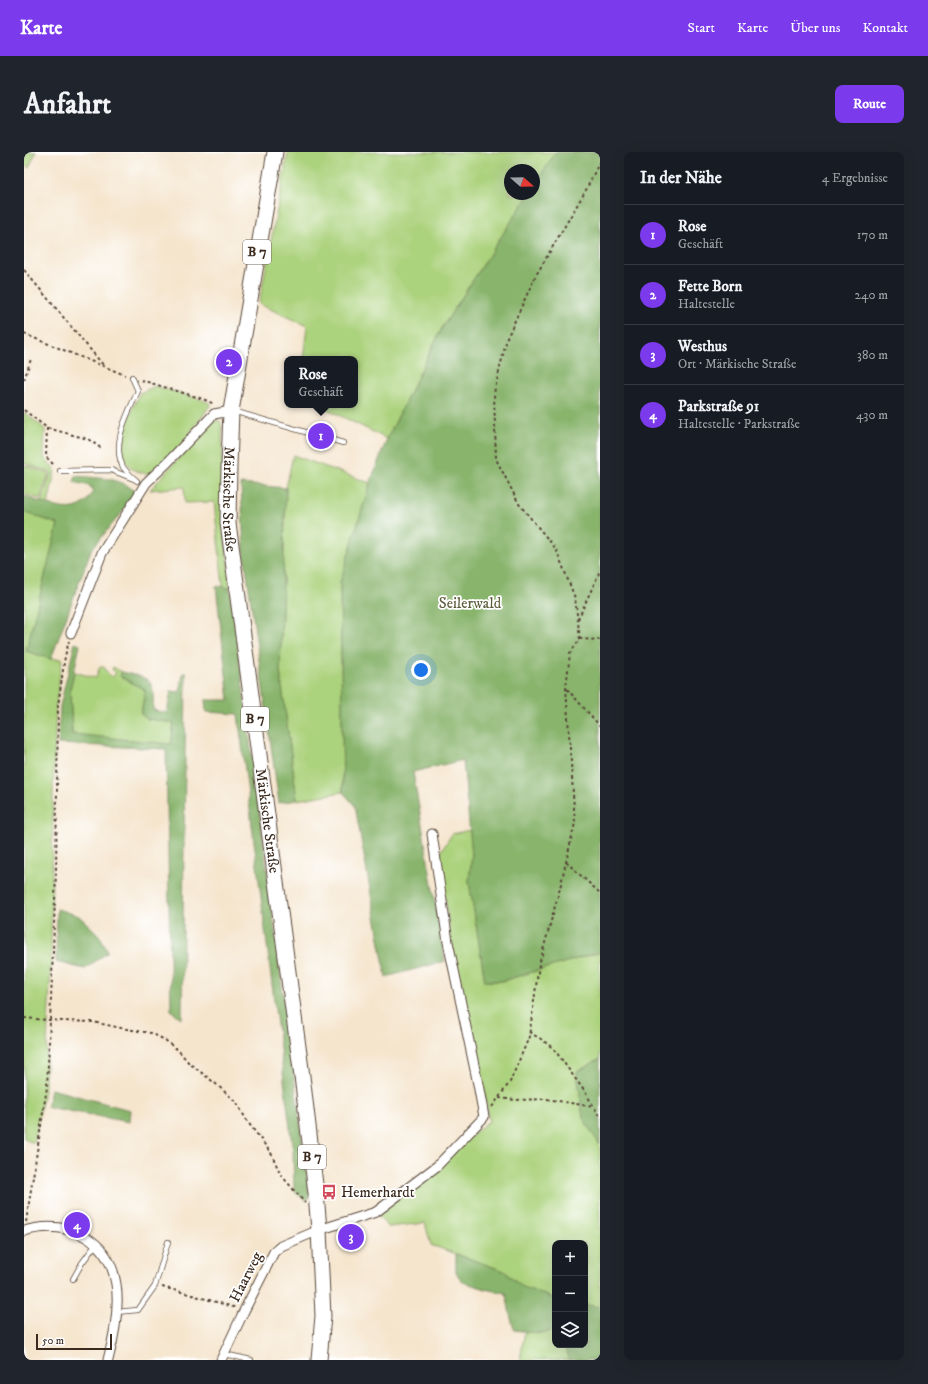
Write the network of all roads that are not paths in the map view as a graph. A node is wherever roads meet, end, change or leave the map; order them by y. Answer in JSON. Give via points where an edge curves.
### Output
{"nodes":[{"id":1,"x":275,"y":152,"type":"edge"},
{"id":2,"x":132,"y":377,"type":"dead end"},
{"id":3,"x":231,"y":411,"type":"junction"},
{"id":4,"x":343,"y":443,"type":"dead end"},
{"id":5,"x":60,"y":471,"type":"road end"},
{"id":6,"x":141,"y":482,"type":"junction"},
{"id":7,"x":71,"y":633,"type":"road end"},
{"id":8,"x":432,"y":834,"type":"dead end"},
{"id":9,"x":319,"y":1230,"type":"junction"},
{"id":10,"x":24,"y":1231,"type":"edge"},
{"id":11,"x":168,"y":1242,"type":"dead end"},
{"id":12,"x":96,"y":1244,"type":"junction"},
{"id":13,"x":73,"y":1279,"type":"dead end"},
{"id":14,"x":116,"y":1312,"type":"junction"},
{"id":15,"x":222,"y":1357,"type":"edge"},
{"id":16,"x":244,"y":1359,"type":"edge"},
{"id":17,"x":108,"y":1360,"type":"edge"},
{"id":18,"x":250,"y":1360,"type":"edge"},
{"id":19,"x":319,"y":1360,"type":"edge"}],
"edges":[{"from":1,"to":3,"type":"main road","name":"Märkische Straße","number":"B 7"},
{"from":2,"to":6,"type":"lane","via":[[138,392],[128,413],[119,448],[124,468]]},
{"from":3,"to":4,"type":"lane"},
{"from":3,"to":6,"type":"street","via":[[214,414],[168,462]]},
{"from":3,"to":9,"type":"main road","name":"Märkische Straße","number":"B 7","via":[[228,523],[303,1084]]},
{"from":5,"to":6,"type":"lane","via":[[111,470]]},
{"from":6,"to":7,"type":"street","via":[[102,553]]},
{"from":8,"to":9,"type":"street","via":[[448,942],[484,1118],[437,1166],[376,1212]]},
{"from":9,"to":15,"type":"street","name":"Haarweg","via":[[281,1246],[274,1252]]},
{"from":9,"to":19,"type":"main road","name":"Märkische Straße","number":"B 7","via":[[323,1316]]},
{"from":10,"to":12,"type":"street","via":[[44,1227],[66,1229],[84,1235]]},
{"from":11,"to":14,"type":"lane","via":[[155,1286],[138,1310]]},
{"from":12,"to":13,"type":"lane"},
{"from":12,"to":14,"type":"street","via":[[112,1269],[116,1284]]},
{"from":14,"to":17,"type":"street"},
{"from":15,"to":16,"type":"lane"},
{"from":16,"to":18,"type":"lane"}]}
